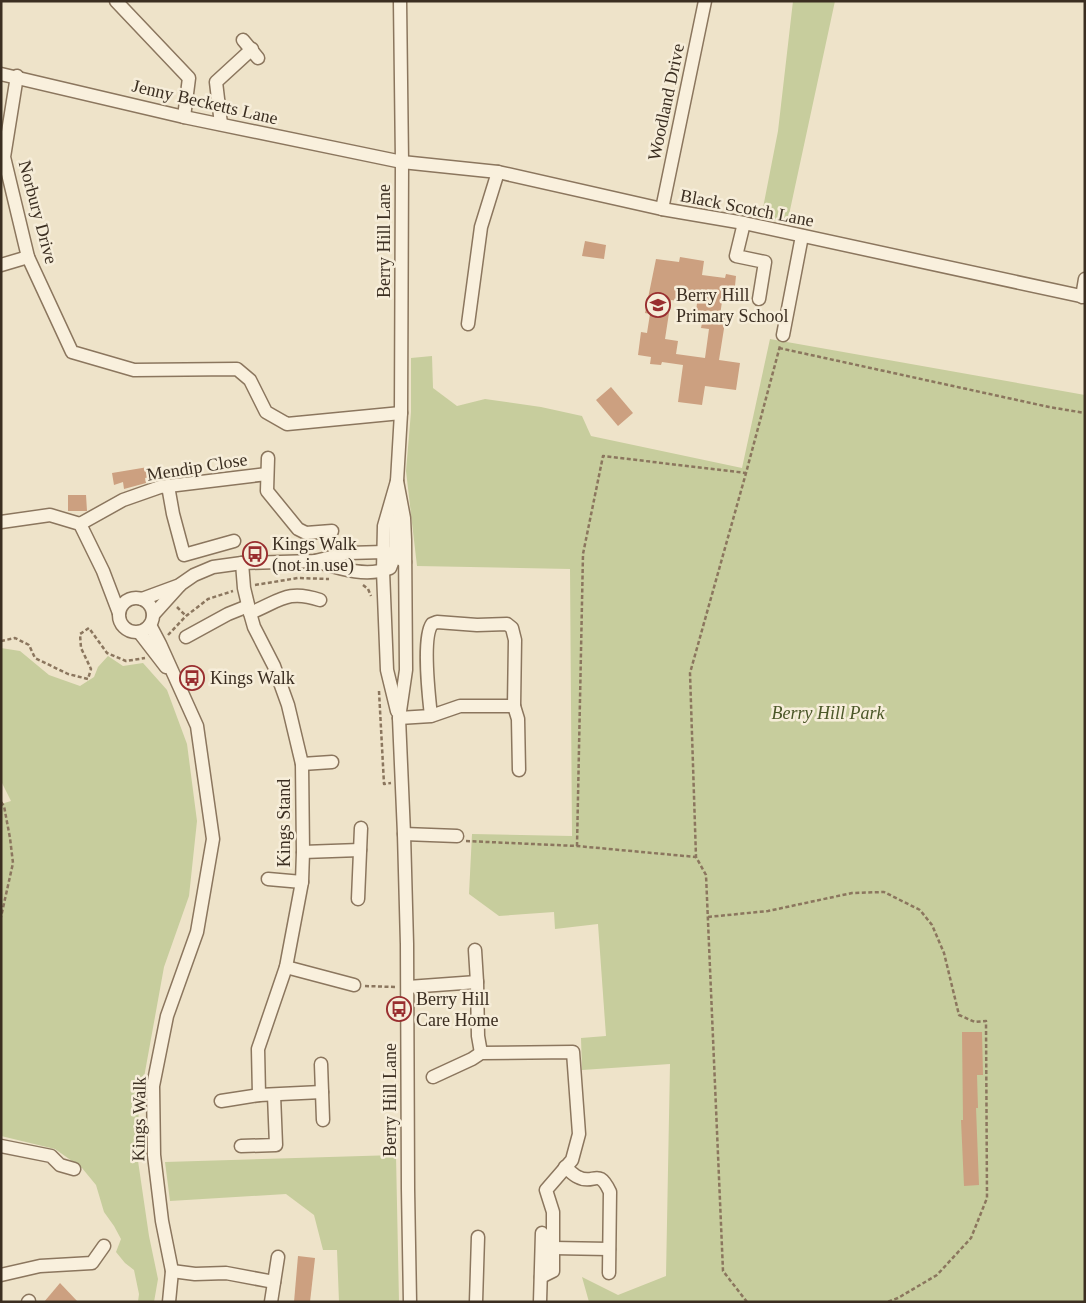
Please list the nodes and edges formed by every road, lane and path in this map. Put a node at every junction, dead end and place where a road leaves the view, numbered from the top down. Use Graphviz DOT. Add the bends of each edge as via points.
graph roads {
  1 [pos="116,1"];
  2 [pos="400,1"];
  3 [pos="705,1"];
  4 [pos="251,49"];
  5 [pos="1,74"];
  6 [pos="17,76"];
  7 [pos="184,116"];
  8 [pos="221,124"];
  9 [pos="402,162"];
  10 [pos="498,172"];
  11 [pos="662,209"];
  12 [pos="744,224"];
  13 [pos="802,236"];
  14 [pos="28,257"];
  15 [pos="1,265"];
  16 [pos="1085,279"];
  17 [pos="1083,297"];
  18 [pos="758,299"];
  19 [pos="468,324"];
  20 [pos="783,335"];
  21 [pos="779,348"];
  22 [pos="401,413"];
  23 [pos="1085,413"];
  24 [pos="268,458"];
  25 [pos="746,473"];
  26 [pos="267,474"];
  27 [pos="168,486"];
  28 [pos="1,522"];
  29 [pos="80,524"];
  30 [pos="332,532"];
  31 [pos="234,541"];
  32 [pos="394,556"];
  33 [pos="315,561"];
  34 [pos="242,563"];
  35 [pos="103,571"];
  36 [pos="383,571"];
  37 [pos="181,584"];
  38 [pos="136,599"];
  39 [pos="320,600"];
  40 [pos="249,609"];
  41 [pos="119,613"];
  42 [pos="147,624"];
  43 [pos="186,637"];
  44 [pos="1,641"];
  45 [pos="152,651"];
  46 [pos="176,678"];
  47 [pos="514,706"];
  48 [pos="431,716"];
  49 [pos="399,718"];
  50 [pos="332,762"];
  51 [pos="302,764"];
  52 [pos="519,770"];
  53 [pos="1,802"];
  54 [pos="361,828"];
  55 [pos="404,834"];
  56 [pos="461,839"];
  57 [pos="577,846"];
  58 [pos="360,850"];
  59 [pos="303,852"];
  60 [pos="696,857"];
  61 [pos="268,879"];
  62 [pos="302,882"];
  63 [pos="358,899"];
  64 [pos="1,917"];
  65 [pos="708,917"];
  66 [pos="475,950"];
  67 [pos="286,966"];
  68 [pos="477,982"];
  69 [pos="354,985"];
  70 [pos="408,987"];
  71 [pos="481,1053"];
  72 [pos="321,1064"];
  73 [pos="433,1077"];
  74 [pos="322,1092"];
  75 [pos="274,1095"];
  76 [pos="259,1096"];
  77 [pos="221,1101"];
  78 [pos="323,1120"];
  79 [pos="1,1146"];
  80 [pos="241,1146"];
  81 [pos="60,1165"];
  82 [pos="566,1167"];
  83 [pos="74,1169"];
  84 [pos="49,1173"];
  85 [pos="542,1233"];
  86 [pos="478,1236"];
  87 [pos="104,1246"];
  88 [pos="553,1248"];
  89 [pos="610,1248"];
  90 [pos="278,1257"];
  91 [pos="92,1263"];
  92 [pos="172,1271"];
  93 [pos="609,1273"];
  94 [pos="1,1275"];
  95 [pos="95,1275"];
  96 [pos="541,1277"];
  97 [pos="274,1282"];
  98 [pos="169,1302"];
  99 [pos="271,1302"];
  100 [pos="410,1302"];
  101 [pos="476,1302"];
  102 [pos="540,1302"];
  103 [pos="747,1302"];
  104 [pos="887,1302"];
  1 -- 7 [label="street" via="189,78"];
  2 -- 9 [label="street, Berry Hill Lane"];
  3 -- 11 [label="street, Woodland Drive"];
  4 -- 8 [label="street" via="216,82"];
  5 -- 6 [label="street, Jenny Becketts Lane"];
  6 -- 7 [label="street, Jenny Becketts Lane"];
  6 -- 14 [label="street, Norbury Drive" via="4,157"];
  7 -- 8 [label="street, Jenny Becketts Lane"];
  8 -- 9 [label="street, Jenny Becketts Lane"];
  9 -- 10 [label="street, Black Scotch Lane"];
  9 -- 22 [label="street, Berry Hill Lane"];
  10 -- 11 [label="street, Black Scotch Lane"];
  10 -- 19 [label="street" via="481,227"];
  11 -- 12 [label="street, Black Scotch Lane"];
  12 -- 13 [label="street, Black Scotch Lane"];
  12 -- 18 [label="street" via="736,256 765,262"];
  13 -- 17 [label="street, Black Scotch Lane"];
  13 -- 20 [label="street"];
  14 -- 15 [label="street"];
  14 -- 22 [label="street, Norbury Drive" via="72,352 134,370 237,369 250,380 266,412 287,424"];
  16 -- 17 [label="street"];
  20 -- 21 [label="path"];
  21 -- 23 [label="path"];
  21 -- 25 [label="path"];
  22 -- 32 [label="street, Berry Hill Lane"];
  24 -- 26 [label="street, Mendip Close"];
  25 -- 57 [label="path" via="603,456 583,554"];
  25 -- 60 [label="path" via="690,673"];
  26 -- 27 [label="street, Mendip Close"];
  26 -- 30 [label="street, Mendip Close" via="267,491 298,529 306,533"];
  27 -- 29 [label="street, Mendip Close" via="123,500"];
  27 -- 31 [label="street" via="184,555"];
  28 -- 29 [label="street" via="50,515"];
  29 -- 35 [label="street"];
  32 -- 33 [label="street" via="348,552"];
  32 -- 36 [label="street, Berry Hill Lane"];
  32 -- 49 [label="street, Berry Hill Lane" via="406,670"];
  33 -- 34 [label="street"];
  33 -- 36 [label="street" via="348,571"];
  34 -- 37 [label="street" via="214,567"];
  34 -- 40 [label="street, Kings Stand"];
  35 -- 38 [label="street"];
  35 -- 41 [label="street"];
  36 -- 49 [label="street, Berry Hill Lane" via="387,670"];
  37 -- 38 [label="street"];
  37 -- 42 [label="street"];
  38 -- 41 [label="street" via="124,602"];
  38 -- 42 [label="street" via="149,604"];
  39 -- 40 [label="street" via="304,595 285,597"];
  40 -- 43 [label="street" via="228,614"];
  40 -- 51 [label="street, Kings Stand" via="288,705"];
  41 -- 42 [label="street" via="121,624 127,630"];
  42 -- 45 [label="street, Kings Walk"];
  42 -- 46 [label="street, Kings Walk"];
  44 -- 45 [label="path" via="15,638 28,645 35,658 68,674 88,679 91,669 81,648 80,634 89,628 107,653 126,661 143,660"];
  45 -- 46 [label="street, Kings Walk"];
  46 -- 92 [label="street, Kings Walk" via="197,726 213,839 197,932 167,1016 153,1086 154,1155"];
  47 -- 48 [label="street" via="460,706"];
  47 -- 48 [label="street" via="515,640 512,628 506,624 437,622 432,624 427,635"];
  47 -- 52 [label="street" via="518,719"];
  48 -- 49 [label="street"];
  49 -- 55 [label="street, Berry Hill Lane"];
  50 -- 51 [label="street, Kings Stand"];
  51 -- 59 [label="street, Kings Stand"];
  53 -- 64 [label="path" via="13,863"];
  54 -- 58 [label="street"];
  55 -- 56 [label="street"];
  55 -- 70 [label="street, Berry Hill Lane"];
  56 -- 57 [label="path"];
  57 -- 60 [label="path"];
  58 -- 59 [label="street"];
  58 -- 63 [label="street"];
  59 -- 62 [label="street, Kings Stand"];
  60 -- 65 [label="path" via="706,875"];
  61 -- 62 [label="street, Kings Stand"];
  62 -- 67 [label="street, Kings Stand"];
  65 -- 103 [label="path" via="723,1271"];
  65 -- 104 [label="path" via="768,911 852,894 884,892 920,910 932,925 944,953 959,1016 975,1022 986,1021 987,1198 971,1238 937,1275"];
  66 -- 68 [label="street"];
  67 -- 69 [label="street"];
  67 -- 76 [label="street, Kings Stand" via="258,1049"];
  68 -- 70 [label="street"];
  68 -- 71 [label="street"];
  69 -- 70 [label="path"];
  70 -- 100 [label="street, Berry Hill Lane"];
  71 -- 73 [label="street"];
  71 -- 82 [label="street" via="573,1052 579,1134 572,1160"];
  72 -- 74 [label="street"];
  74 -- 75 [label="street"];
  74 -- 78 [label="street"];
  75 -- 76 [label="street"];
  75 -- 80 [label="street" via="276,1145"];
  76 -- 77 [label="street"];
  79 -- 81 [label="street" via="51,1156"];
  81 -- 83 [label="street"];
  81 -- 84 [label="street"];
  82 -- 88 [label="street" via="546,1190 553,1212"];
  82 -- 89 [label="street" via="578,1177 605,1181 610,1192"];
  85 -- 96 [label="street"];
  86 -- 101 [label="street"];
  87 -- 91 [label="street"];
  88 -- 89 [label="street"];
  88 -- 96 [label="street" via="553,1271"];
  89 -- 93 [label="street"];
  90 -- 97 [label="street"];
  91 -- 94 [label="street" via="40,1266"];
  91 -- 95 [label="street"];
  92 -- 97 [label="street" via="226,1273"];
  92 -- 98 [label="street, Kings Walk"];
  96 -- 102 [label="street"];
  97 -- 99 [label="street"];
}
